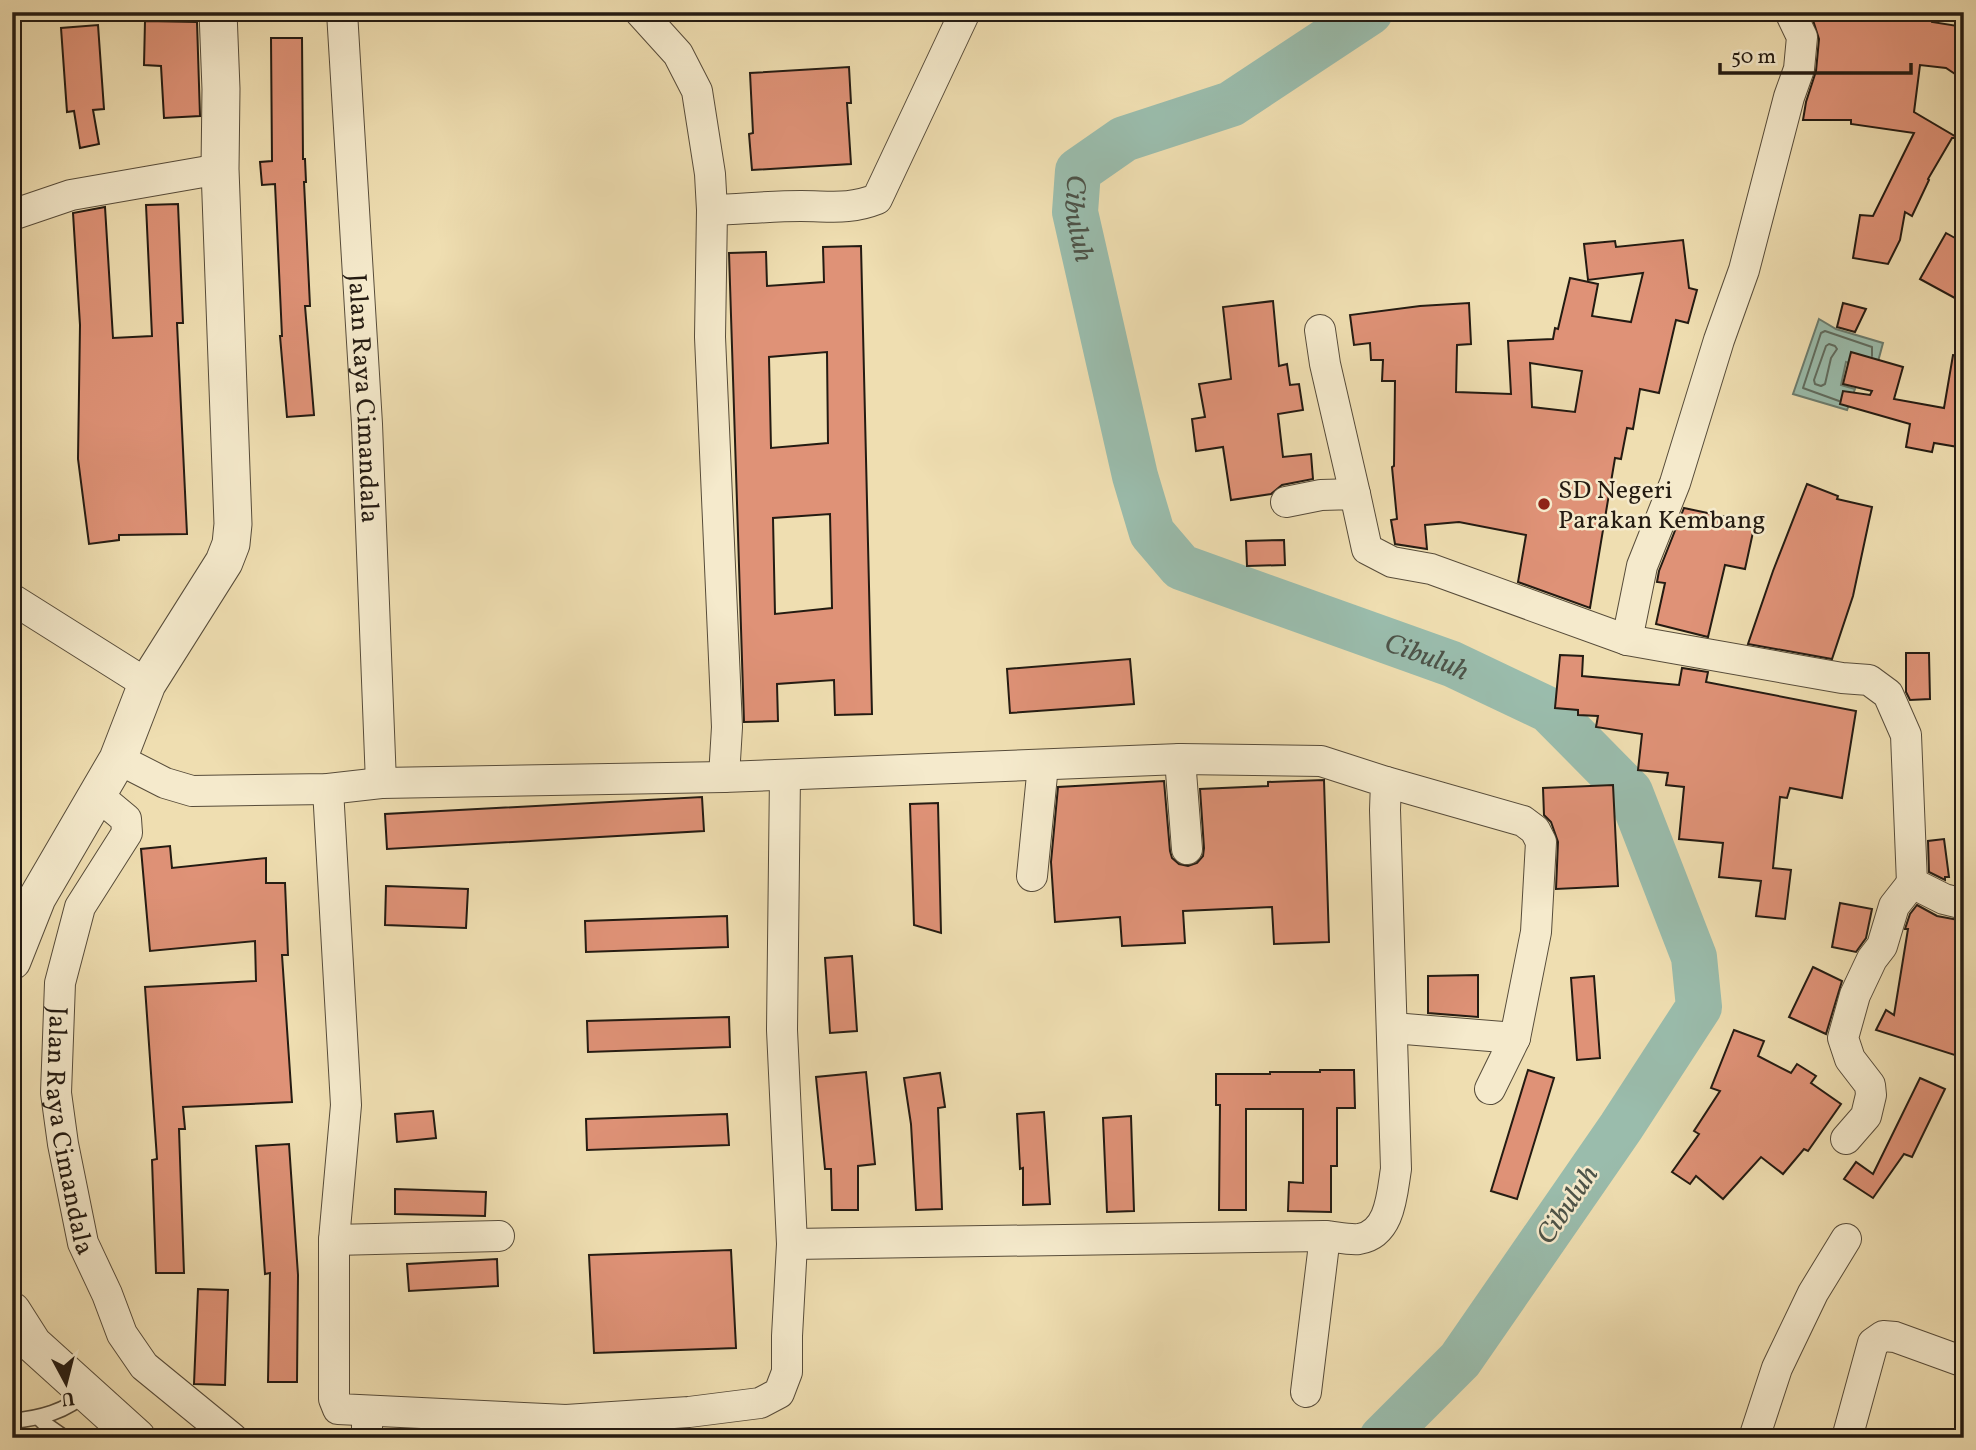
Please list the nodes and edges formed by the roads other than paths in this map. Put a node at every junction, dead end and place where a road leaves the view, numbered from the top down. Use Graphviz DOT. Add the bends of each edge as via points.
graph roads {
  1 [pos="218,12"];
  2 [pos="342,12"];
  3 [pos="640,12"];
  4 [pos="965,12"];
  5 [pos="1790,12"];
  6 [pos="220,169"];
  7 [pos="712,210"];
  8 [pos="12,215"];
  9 [pos="1320,330"];
  10 [pos="1355,494"];
  11 [pos="1286,502"];
  12 [pos="12,599"];
  13 [pos="1627,640"];
  14 [pos="147,684"];
  15 [pos="118,759"];
  16 [pos="1180,759"];
  17 [pos="1043,765"];
  18 [pos="785,775"];
  19 [pos="724,777"];
  20 [pos="1386,782"];
  21 [pos="380,783"];
  22 [pos="328,789"];
  23 [pos="96,794"];
  24 [pos="1187,849"];
  25 [pos="1032,876"];
  26 [pos="1912,883"];
  27 [pos="37,898"];
  28 [pos="1964,904"];
  29 [pos="80,907"];
  30 [pos="12,961"];
  31 [pos="1393,1028"];
  32 [pos="1515,1038"];
  33 [pos="1490,1089"];
  34 [pos="1846,1139"];
  35 [pos="499,1236"];
  36 [pos="1325,1236"];
  37 [pos="1846,1238"];
  38 [pos="334,1241"];
  39 [pos="792,1244"];
  40 [pos="12,1311"];
  41 [pos="23,1348"];
  42 [pos="1964,1362"];
  43 [pos="88,1392"];
  44 [pos="1306,1392"];
  45 [pos="40,1418"];
  46 [pos="12,1421"];
  47 [pos="367,1425"];
  48 [pos="65,1438"];
  49 [pos="137,1438"];
  50 [pos="232,1438"];
  51 [pos="1754,1438"];
  52 [pos="1847,1438"];
  1 -- 6 [label="street"];
  2 -- 21 [label="street, Jalan Raya Cimandala" via="368,424"];
  3 -- 7 [label="street" via="678,54 697,91"];
  4 -- 7 [label="street" via="877,199 842,208"];
  5 -- 13 [label="street" via="1802,37 1798,69 1744,270 1675,483 1642,566"];
  6 -- 8 [label="street" via="71,195"];
  6 -- 14 [label="street" via="231,544"];
  7 -- 19 [label="street" via="710,337 727,727"];
  9 -- 10 [label="street"];
  10 -- 11 [label="street"];
  10 -- 13 [label="street" via="1367,549 1392,562 1431,569"];
  12 -- 14 [label="street"];
  13 -- 26 [label="street" via="1869,680 1888,694 1906,735"];
  14 -- 15 [label="street"];
  15 -- 22 [label="street" via="192,791"];
  15 -- 23 [label="street"];
  16 -- 17 [label="street"];
  16 -- 20 [label="street" via="1321,761"];
  16 -- 24 [label="street"];
  17 -- 18 [label="street"];
  17 -- 25 [label="street"];
  18 -- 19 [label="street"];
  18 -- 39 [label="street" via="782,1030"];
  19 -- 21 [label="street"];
  20 -- 31 [label="street"];
  20 -- 32 [label="street" via="1523,821 1535,830 1541,842 1536,932"];
  21 -- 22 [label="street"];
  22 -- 38 [label="street" via="346,1105"];
  23 -- 27 [label="street"];
  23 -- 29 [label="street, Jalan Raya Cimandala" via="126,819 127,833"];
  26 -- 28 [label="street"];
  26 -- 34 [label="street" via="1895,906 1888,934 1855,995 1843,1038 1871,1095 1866,1116"];
  27 -- 29 [label="street"];
  27 -- 30 [label="street"];
  29 -- 50 [label="street, Jalan Raya Cimandala" via="60,983 56,1093 83,1243 121,1334 144,1366"];
  31 -- 32 [label="street"];
  31 -- 36 [label="street" via="1395,1169 1390,1211 1379,1228 1361,1239"];
  32 -- 33 [label="street"];
  35 -- 38 [label="street"];
  36 -- 39 [label="street"];
  36 -- 44 [label="street"];
  37 -- 51 [label="street" via="1777,1368"];
  38 -- 47 [label="street" via="334,1399 338,1409"];
  39 -- 47 [label="street" via="788,1371 779,1392 760,1403 566,1420"];
  40 -- 41 [label="street"];
  41 -- 43 [label="street"];
  42 -- 52 [label="street" via="1883,1336 1873,1343"];
  43 -- 45 [label="lane" via="74,1405"];
  43 -- 49 [label="street"];
  45 -- 46 [label="lane"];
  45 -- 48 [label="lane"];
}
